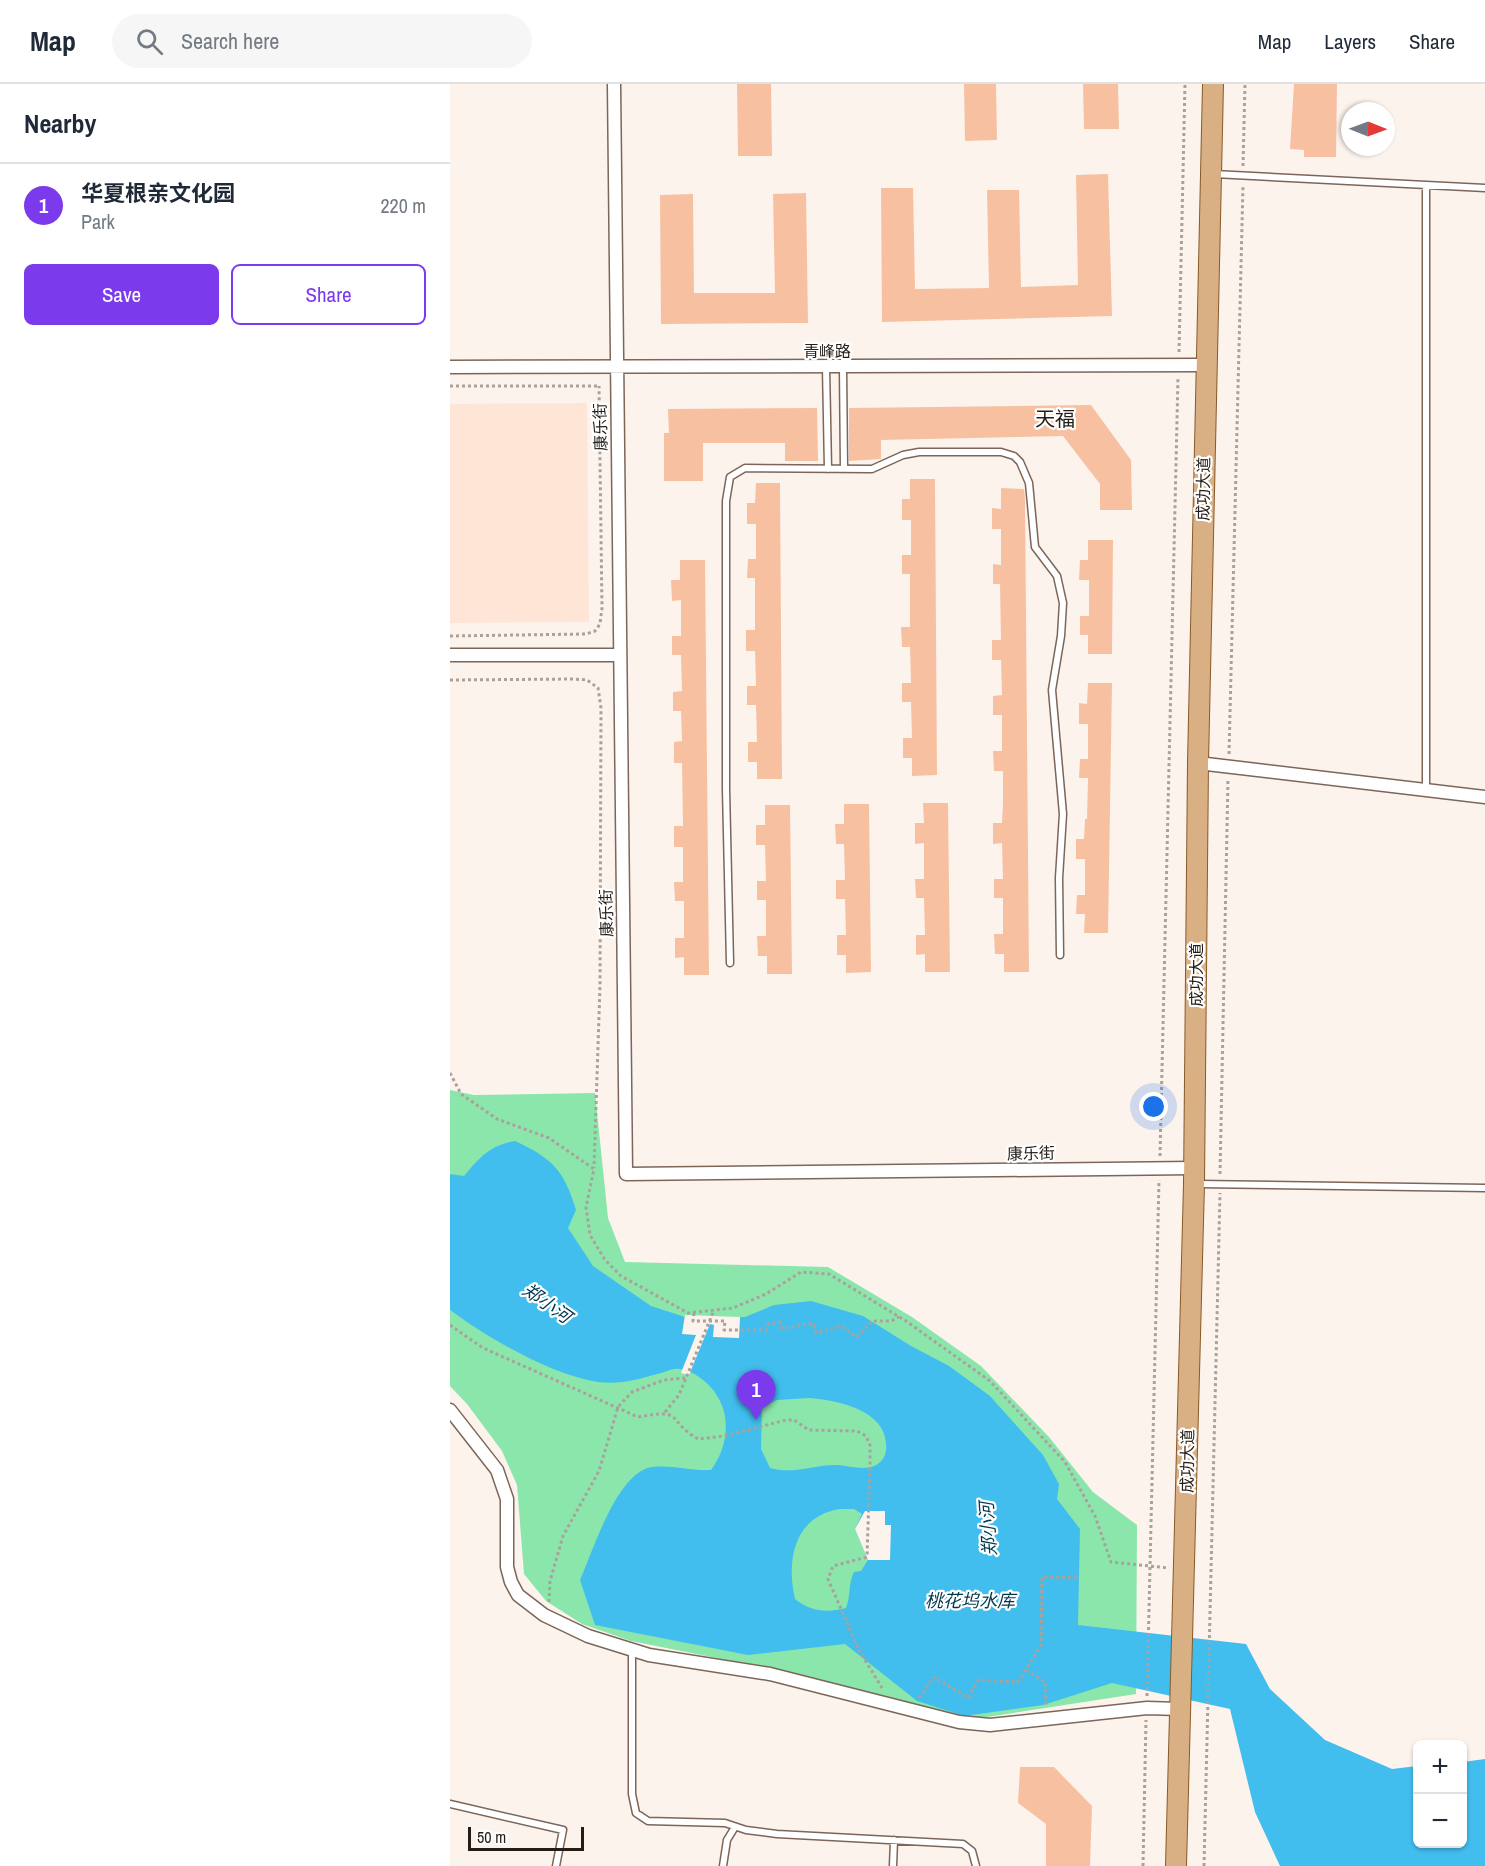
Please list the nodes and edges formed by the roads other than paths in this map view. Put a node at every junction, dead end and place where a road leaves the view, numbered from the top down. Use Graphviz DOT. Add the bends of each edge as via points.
graph roads {
  1 [pos="614,84"];
  2 [pos="1213,84"];
  3 [pos="1211,174"];
  4 [pos="1425,185"];
  5 [pos="1485,189"];
  6 [pos="1205,365"];
  7 [pos="450,367"];
  8 [pos="826,367"];
  9 [pos="843,367"];
  10 [pos="616,369"];
  11 [pos="828,469"];
  12 [pos="844,469"];
  13 [pos="450,655"];
  14 [pos="620,655"];
  15 [pos="1198,763"];
  16 [pos="1426,790"];
  17 [pos="1485,797"];
  18 [pos="1060,955"];
  19 [pos="730,963"];
  20 [pos="1194,1176"];
  21 [pos="1485,1188"];
  22 [pos="450,1410"];
  23 [pos="632,1649"];
  24 [pos="1180,1706"];
  25 [pos="450,1804"];
  26 [pos="735,1827"];
  27 [pos="894,1840"];
  28 [pos="556,1866"];
  29 [pos="723,1866"];
  30 [pos="892,1866"];
  31 [pos="976,1866"];
  32 [pos="1176,1866"];
  1 -- 10 [label="street, 康乐街"];
  2 -- 3 [label="main road, 成功大道"];
  3 -- 4 [label="lane"];
  3 -- 6 [label="main road, 成功大道"];
  4 -- 5 [label="lane"];
  4 -- 16 [label="lane"];
  6 -- 9 [label="street, 青峰路"];
  6 -- 15 [label="main road, 成功大道"];
  7 -- 10 [label="street, 青峰路"];
  8 -- 9 [label="street, 青峰路"];
  8 -- 10 [label="street, 青峰路"];
  8 -- 11 [label="lane"];
  9 -- 12 [label="lane"];
  10 -- 14 [label="street, 康乐街"];
  11 -- 12 [label="lane"];
  11 -- 19 [label="lane" via="745,468 730,477 727,486"];
  12 -- 18 [label="lane" via="879,468 903,455 919,452 1001,452 1014,456 1026,473 1035,547 1057,576 1063,603 1052,690 1063,823"];
  13 -- 14 [label="street"];
  14 -- 20 [label="street, 康乐街" via="626,1174 1159,1169"];
  15 -- 16 [label="street"];
  15 -- 20 [label="main road, 成功大道"];
  16 -- 17 [label="street"];
  20 -- 21 [label="lane" via="1220,1185"];
  20 -- 24 [label="main road, 成功大道"];
  22 -- 23 [label="street" via="497,1470 507,1499 507,1559 518,1595 550,1618 588,1636"];
  23 -- 24 [label="street" via="770,1674 959,1722 990,1725 1147,1705"];
  23 -- 26 [label="lane" via="632,1794 636,1813 648,1821 725,1823"];
  24 -- 32 [label="main road, 成功大道"];
  25 -- 28 [label="lane" via="563,1830"];
  26 -- 27 [label="lane" via="777,1834"];
  26 -- 29 [label="lane" via="727,1840"];
  27 -- 30 [label="lane"];
  27 -- 31 [label="lane" via="963,1844 972,1851"];
}
